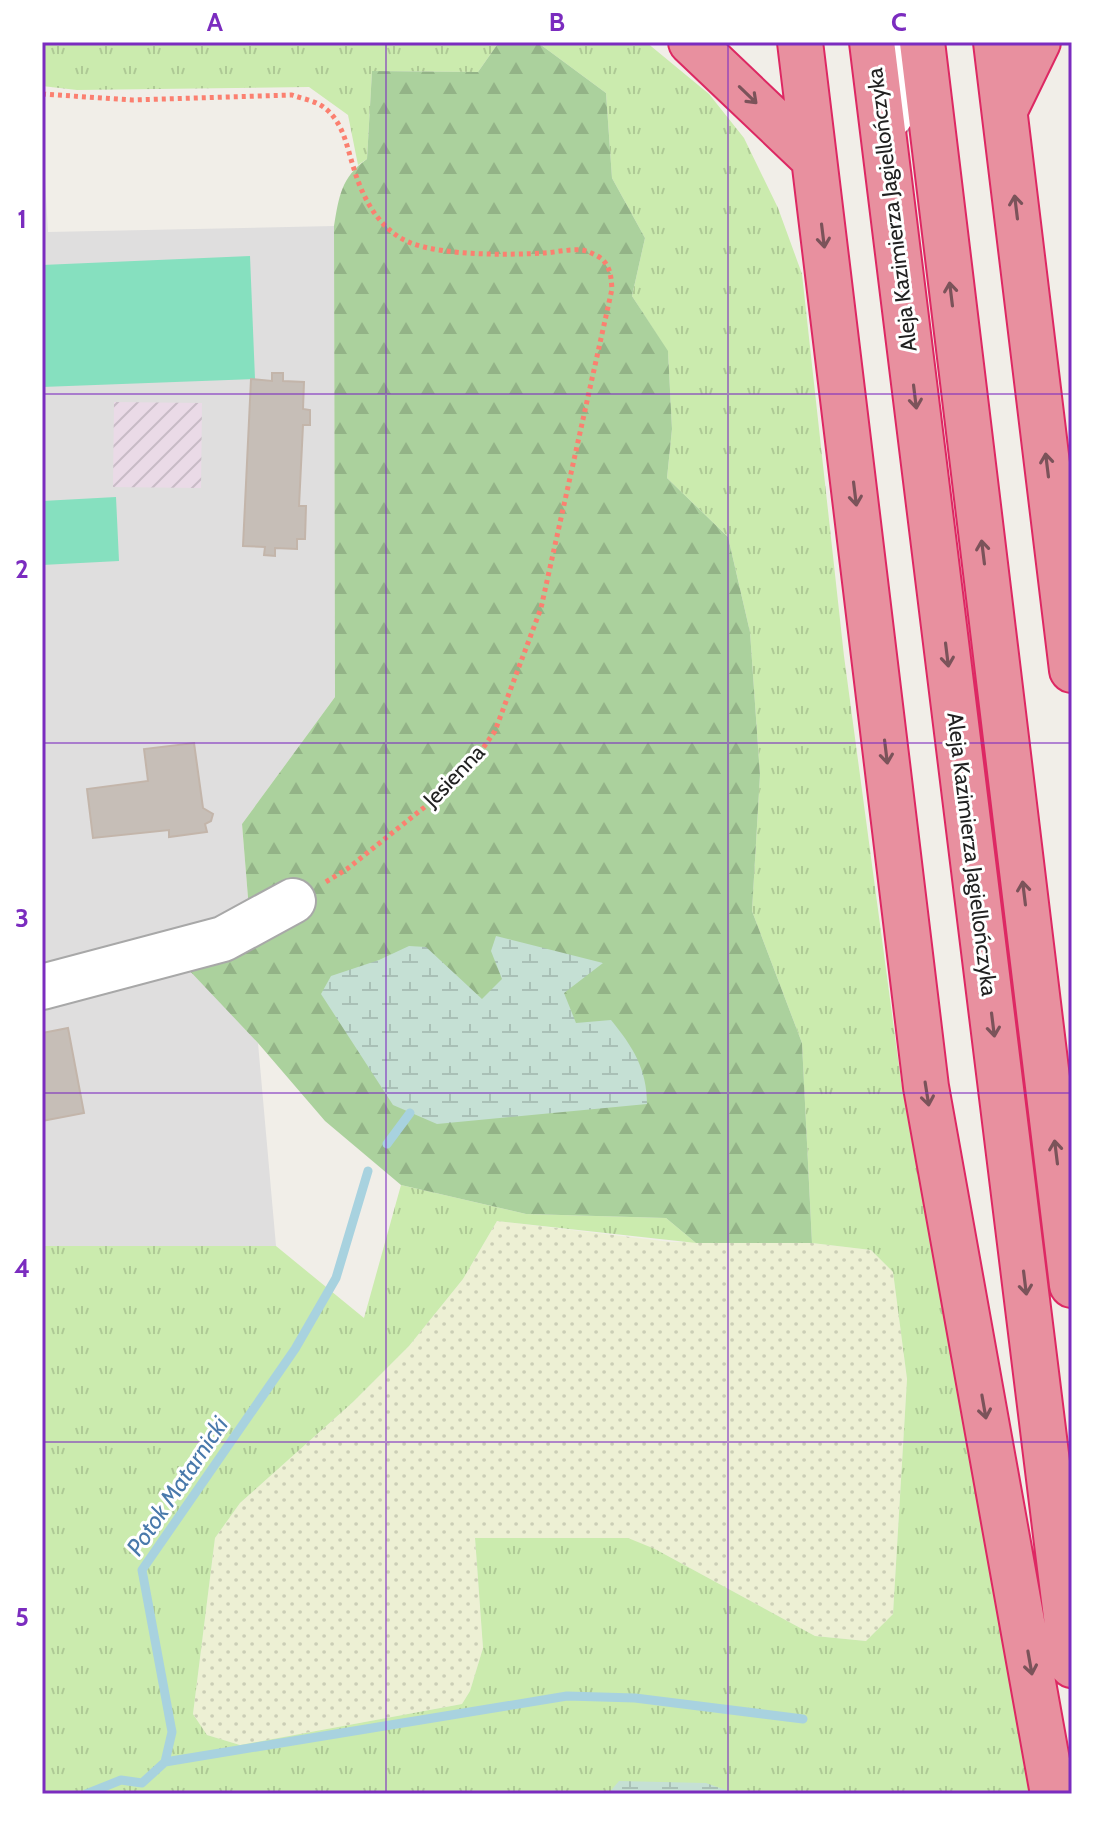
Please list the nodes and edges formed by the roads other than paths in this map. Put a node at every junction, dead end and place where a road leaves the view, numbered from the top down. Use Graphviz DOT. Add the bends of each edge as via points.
graph roads {
  1 [pos="691,42"];
  2 [pos="800,42"];
  3 [pos="872,42"];
  4 [pos="899,42"];
  5 [pos="922,42"];
  6 [pos="996,42"];
  7 [pos="1038,42"];
  8 [pos="1005,110"];
  9 [pos="814,159"];
  10 [pos="936,160"];
  11 [pos="887,164"];
  12 [pos="1072,670"];
  13 [pos="293,901"];
  14 [pos="42,987"];
  15 [pos="1072,1285"];
  16 [pos="1072,1665"];
  17 [pos="1053,1794"];
  1 -- 9 [label="highway, one-way"];
  2 -- 9 [label="highway"];
  3 -- 11 [label="highway, Aleja Kazimierza Jagiellończyka"];
  4 -- 10 [label="street"];
  4 -- 11 [label="street"];
  5 -- 10 [label="highway"];
  6 -- 8 [label="highway"];
  7 -- 8 [label="highway"];
  12 -- 8 [label="highway, one-way"];
  9 -- 17 [label="highway, one-way" via="926,1087"];
  15 -- 10 [label="highway, one-way"];
  11 -- 16 [label="highway, Aleja Kazimierza Jagiellończyka, one-way"];
  13 -- 14 [label="street" via="223,939"];
}
